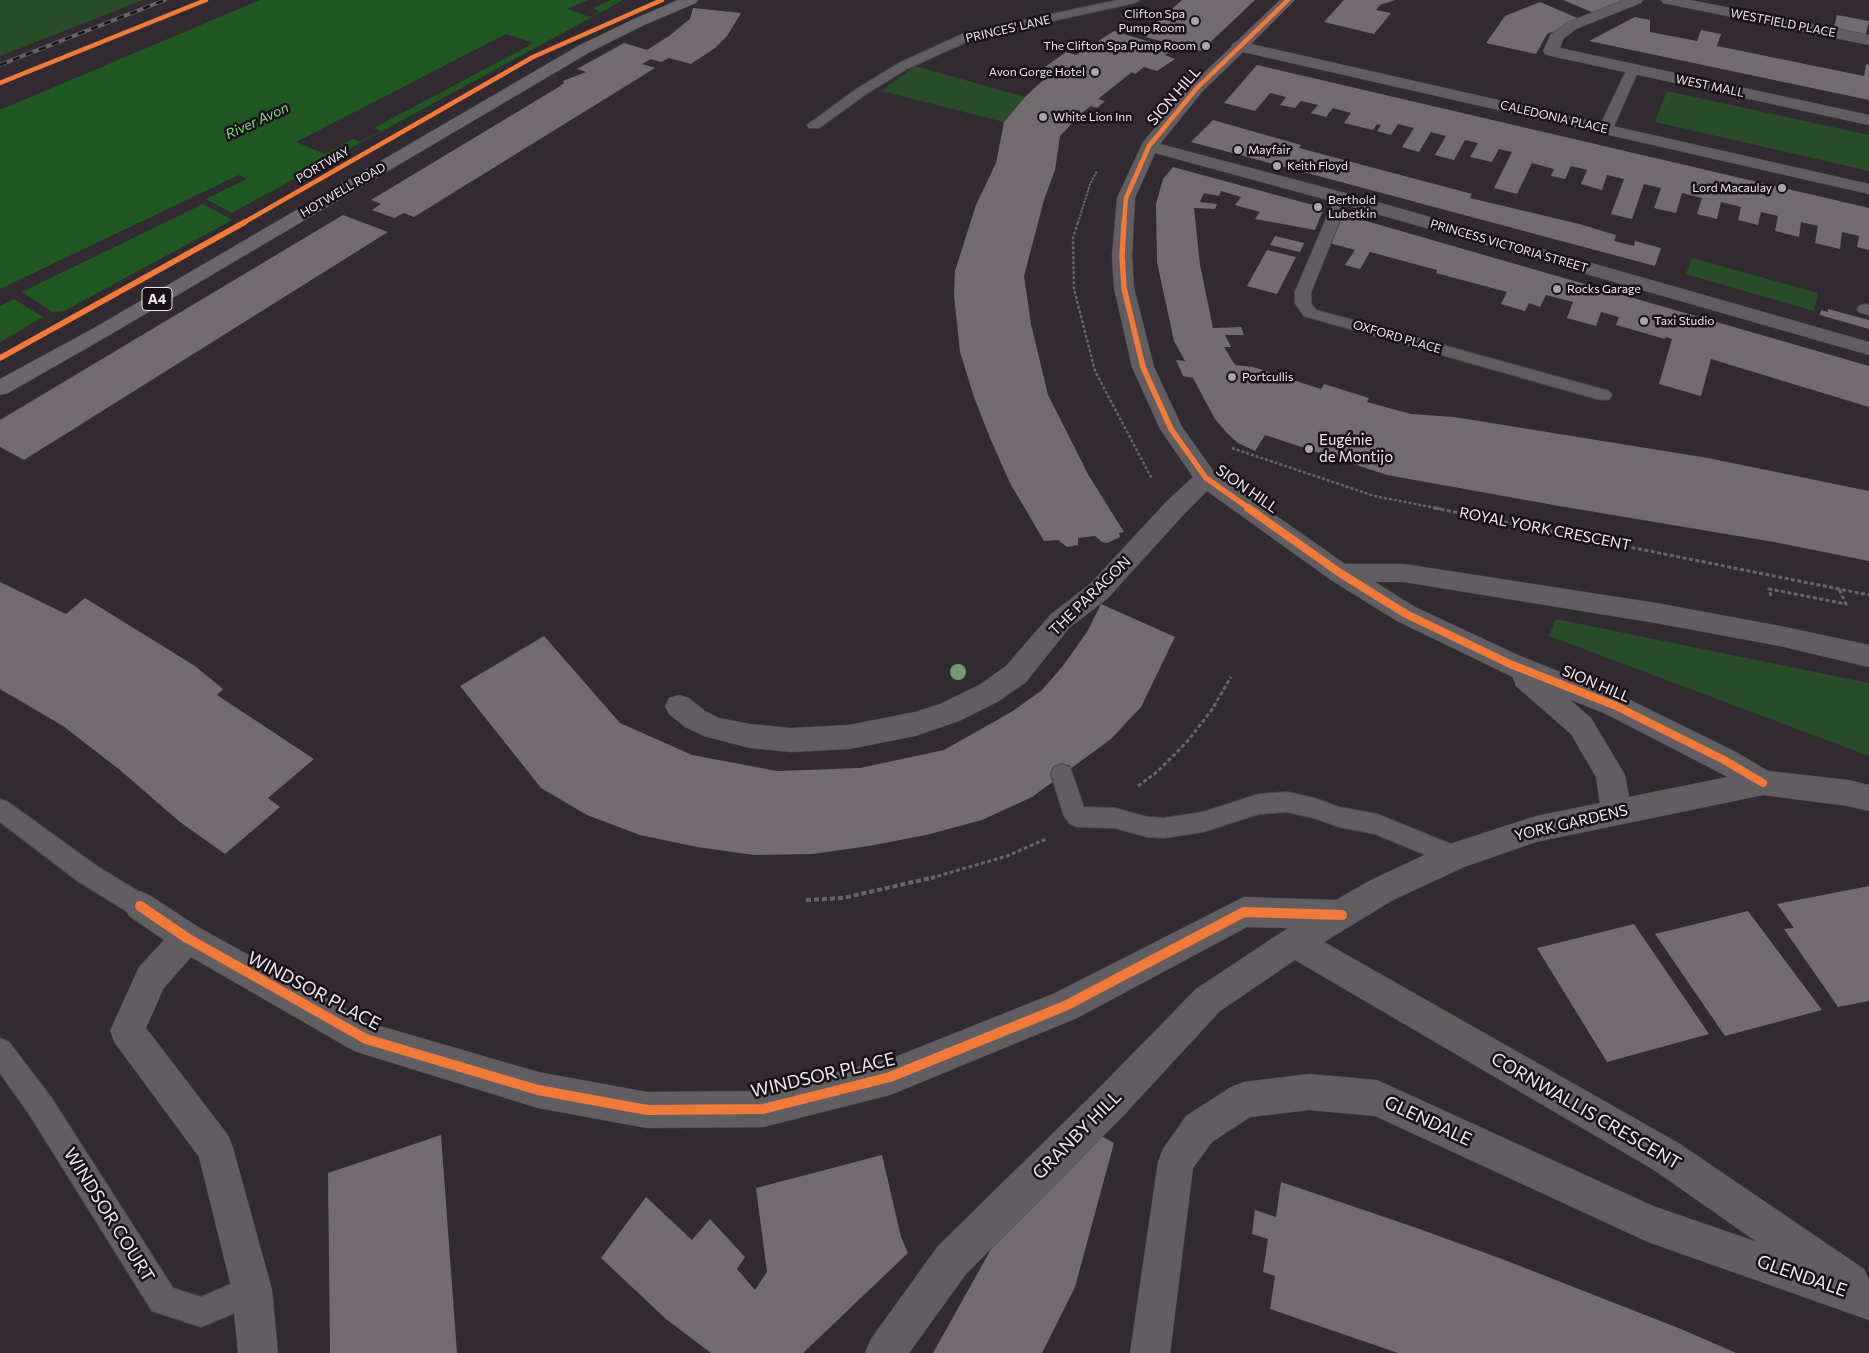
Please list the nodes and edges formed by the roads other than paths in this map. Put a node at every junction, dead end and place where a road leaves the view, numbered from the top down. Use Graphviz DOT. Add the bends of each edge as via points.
graph roads {
  1 [pos="691,0"];
  2 [pos="1134,0"];
  3 [pos="1288,0"];
  4 [pos="1636,0"];
  5 [pos="1668,0"];
  6 [pos="1869,40"];
  7 [pos="1238,46"];
  8 [pos="1633,69"];
  9 [pos="1869,120"];
  10 [pos="814,125"];
  11 [pos="1606,128"];
  12 [pos="1149,146"];
  13 [pos="1869,189"];
  14 [pos="1342,198"];
  15 [pos="1869,350"];
  16 [pos="0,388"];
  17 [pos="1603,395"];
  18 [pos="1206,478"];
  19 [pos="1340,574"];
  20 [pos="1869,656"];
  21 [pos="1510,664"];
  22 [pos="679,706"];
  23 [pos="1062,774"];
  24 [pos="1763,783"];
  25 [pos="1869,798"];
  26 [pos="0,809"];
  27 [pos="1617,812"];
  28 [pos="1455,856"];
  29 [pos="140,906"];
  30 [pos="1342,915"];
  31 [pos="187,938"];
  32 [pos="1294,942"];
  33 [pos="0,1051"];
  34 [pos="252,1290"];
  35 [pos="1869,1298"];
  36 [pos="258,1353"];
  37 [pos="885,1353"];
  38 [pos="1150,1353"];
  1 -- 16 [label="highway, HOTWELL ROAD / A4" via="584,49"];
  2 -- 10 [label="lane, PRINCES' LANE" via="971,35 903,66"];
  3 -- 7 [label="street, SION HILL"];
  4 -- 8 [label="street, WEST MALL" via="1571,26 1556,37 1551,51"];
  5 -- 6 [label="street, WESTFIELD PLACE"];
  7 -- 11 [label="street, CALEDONIA PLACE"];
  7 -- 12 [label="street, SION HILL" via="1196,89"];
  8 -- 9 [label="street, WEST MALL"];
  8 -- 11 [label="lane"];
  11 -- 13 [label="street, CALEDONIA PLACE"];
  12 -- 14 [label="street, PRINCESS VICTORIA STREET"];
  12 -- 18 [label="street, SION HILL" via="1126,198 1122,256 1124,288 1143,367 1172,429"];
  14 -- 15 [label="street, PRINCESS VICTORIA STREET"];
  14 -- 17 [label="lane, OXFORD PLACE" via="1304,292 1303,303 1310,313"];
  18 -- 19 [label="street, SION HILL"];
  18 -- 22 [label="street, THE PARAGON" via="1099,591 1060,621 1022,668 989,693 949,713 915,724 858,735 791,740 714,728"];
  19 -- 20 [label="street" via="1414,574 1666,615"];
  19 -- 21 [label="street, SION HILL" via="1406,614"];
  21 -- 24 [label="street, SION HILL" via="1616,706"];
  21 -- 27 [label="street, SION HILL" via="1580,726 1610,775"];
  23 -- 28 [label="lane" via="1072,809 1078,817 1115,818 1164,828 1204,822 1260,804 1287,802 1377,824"];
  24 -- 25 [label="street, YORK GARDENS"];
  24 -- 27 [label="street, YORK GARDENS"];
  26 -- 29 [label="lane" via="88,874"];
  27 -- 28 [label="street, YORK GARDENS" via="1536,829"];
  28 -- 30 [label="street, YORK GARDENS" via="1382,890"];
  29 -- 31 [label="street, WINDSOR PLACE"];
  30 -- 31 [label="street, WINDSOR PLACE" via="1244,912 1065,1006 890,1077 763,1109 647,1110 538,1090 366,1039"];
  30 -- 32 [label="street, YORK GARDENS"];
  31 -- 34 [label="street" via="151,978 128,1031 215,1148"];
  32 -- 35 [label="street, CORNWALLIS CRESCENT" via="1667,1157"];
  32 -- 37 [label="street, GRANBY HILL" via="1208,1000 1112,1102 952,1260"];
  33 -- 34 [label="lane, WINDSOR COURT" via="41,1107 163,1300 200,1312"];
  34 -- 36 [label="street"];
  35 -- 38 [label="street, GLENDALE" via="1648,1223 1377,1098 1309,1092 1244,1100 1199,1129 1176,1162"];
}
